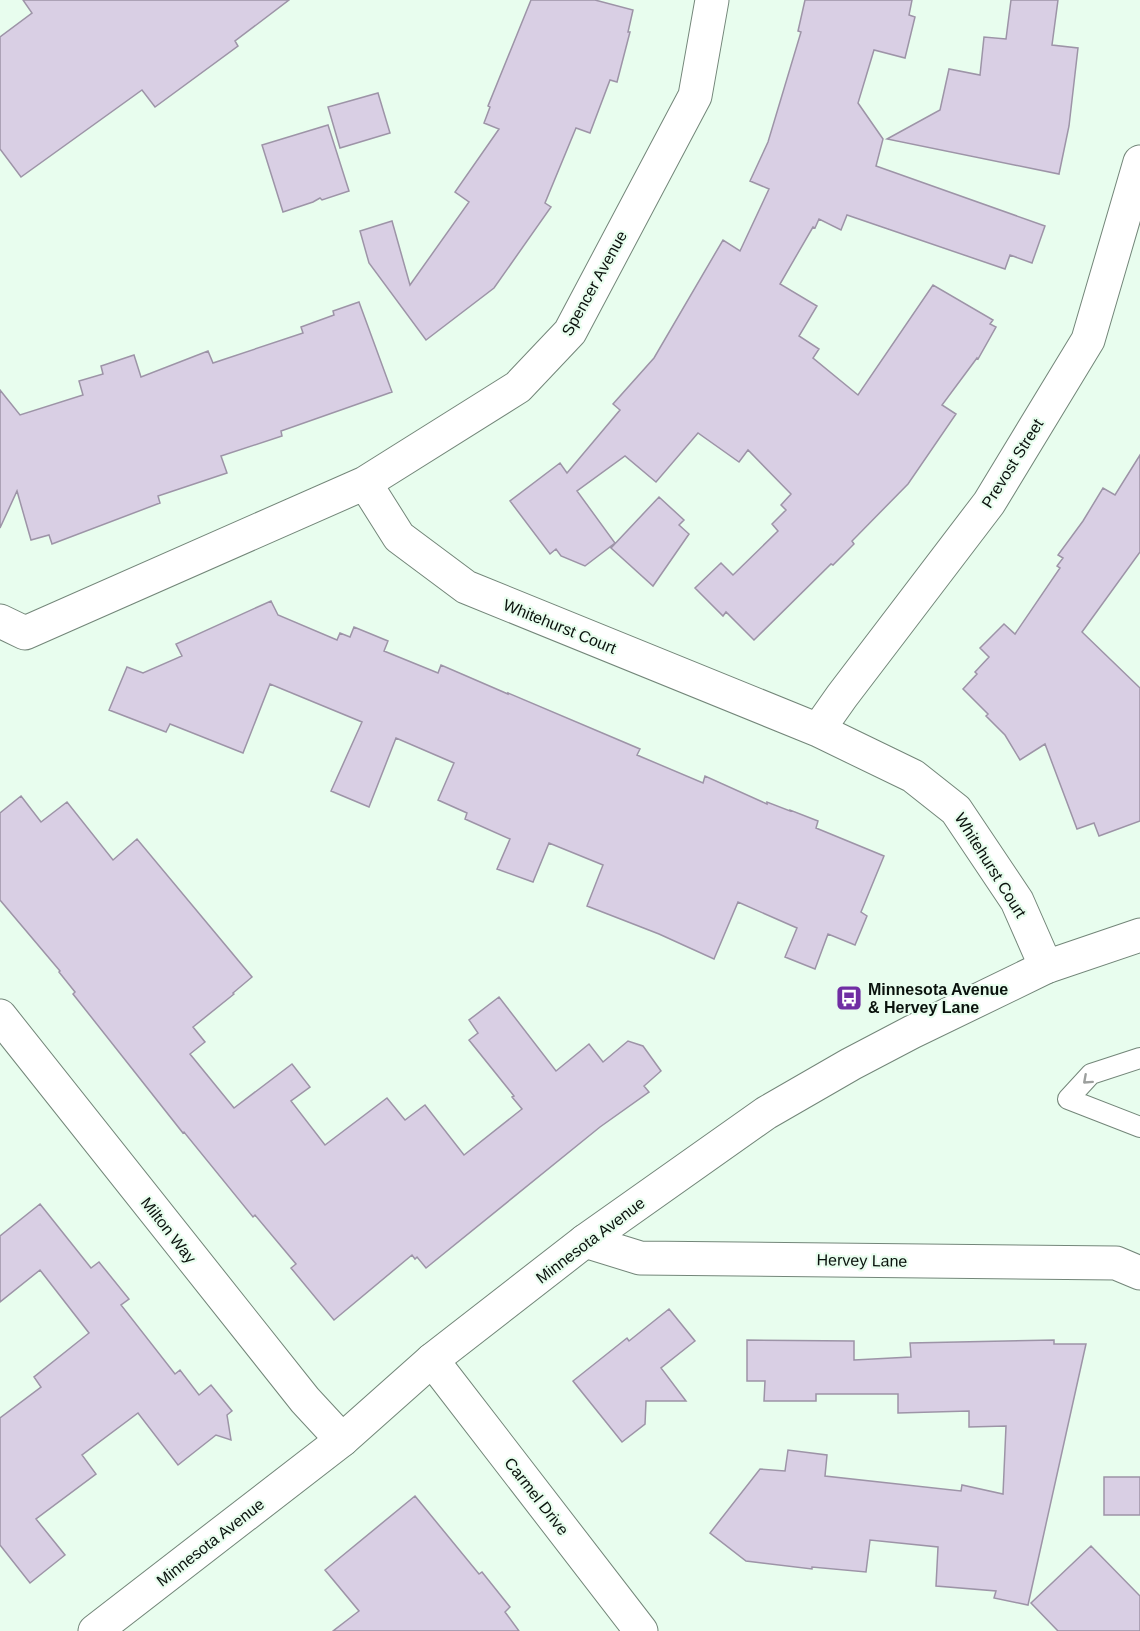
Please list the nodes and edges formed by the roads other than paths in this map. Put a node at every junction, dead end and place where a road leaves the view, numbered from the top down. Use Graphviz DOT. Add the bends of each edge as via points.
graph roads {
  1 [pos="712,0"];
  2 [pos="1140,162"];
  3 [pos="365,483"];
  4 [pos="12,627"];
  5 [pos="818,730"];
  6 [pos="1140,935"];
  7 [pos="1046,967"];
  8 [pos="0,1016"];
  9 [pos="1140,1058"];
  10 [pos="1140,1127"];
  11 [pos="585,1241"];
  12 [pos="1140,1273"];
  13 [pos="432,1360"];
  14 [pos="342,1440"];
  15 [pos="94,1631"];
  16 [pos="641,1631"];
  1 -- 3 [label="street, Spencer Avenue" via="695,96 570,332 518,387"];
  2 -- 5 [label="street, Prevost Street" via="1088,340 989,503"];
  3 -- 4 [label="street"];
  3 -- 5 [label="street, Whitehurst Court" via="399,537 466,587"];
  5 -- 7 [label="street, Whitehurst Court" via="913,776 956,810 1017,901"];
  6 -- 7 [label="street, Minnesota Avenue"];
  7 -- 11 [label="street, Minnesota Avenue" via="895,1041 766,1113"];
  8 -- 14 [label="street, Milton Way" via="305,1400"];
  9 -- 10 [label="lane, one-way" via="1090,1074 1068,1098"];
  11 -- 12 [label="street, Hervey Lane" via="640,1258 1116,1263"];
  11 -- 13 [label="street, Minnesota Avenue"];
  13 -- 14 [label="street, Minnesota Avenue"];
  13 -- 16 [label="street, Carmel Drive"];
  14 -- 15 [label="street, Minnesota Avenue"];
}
